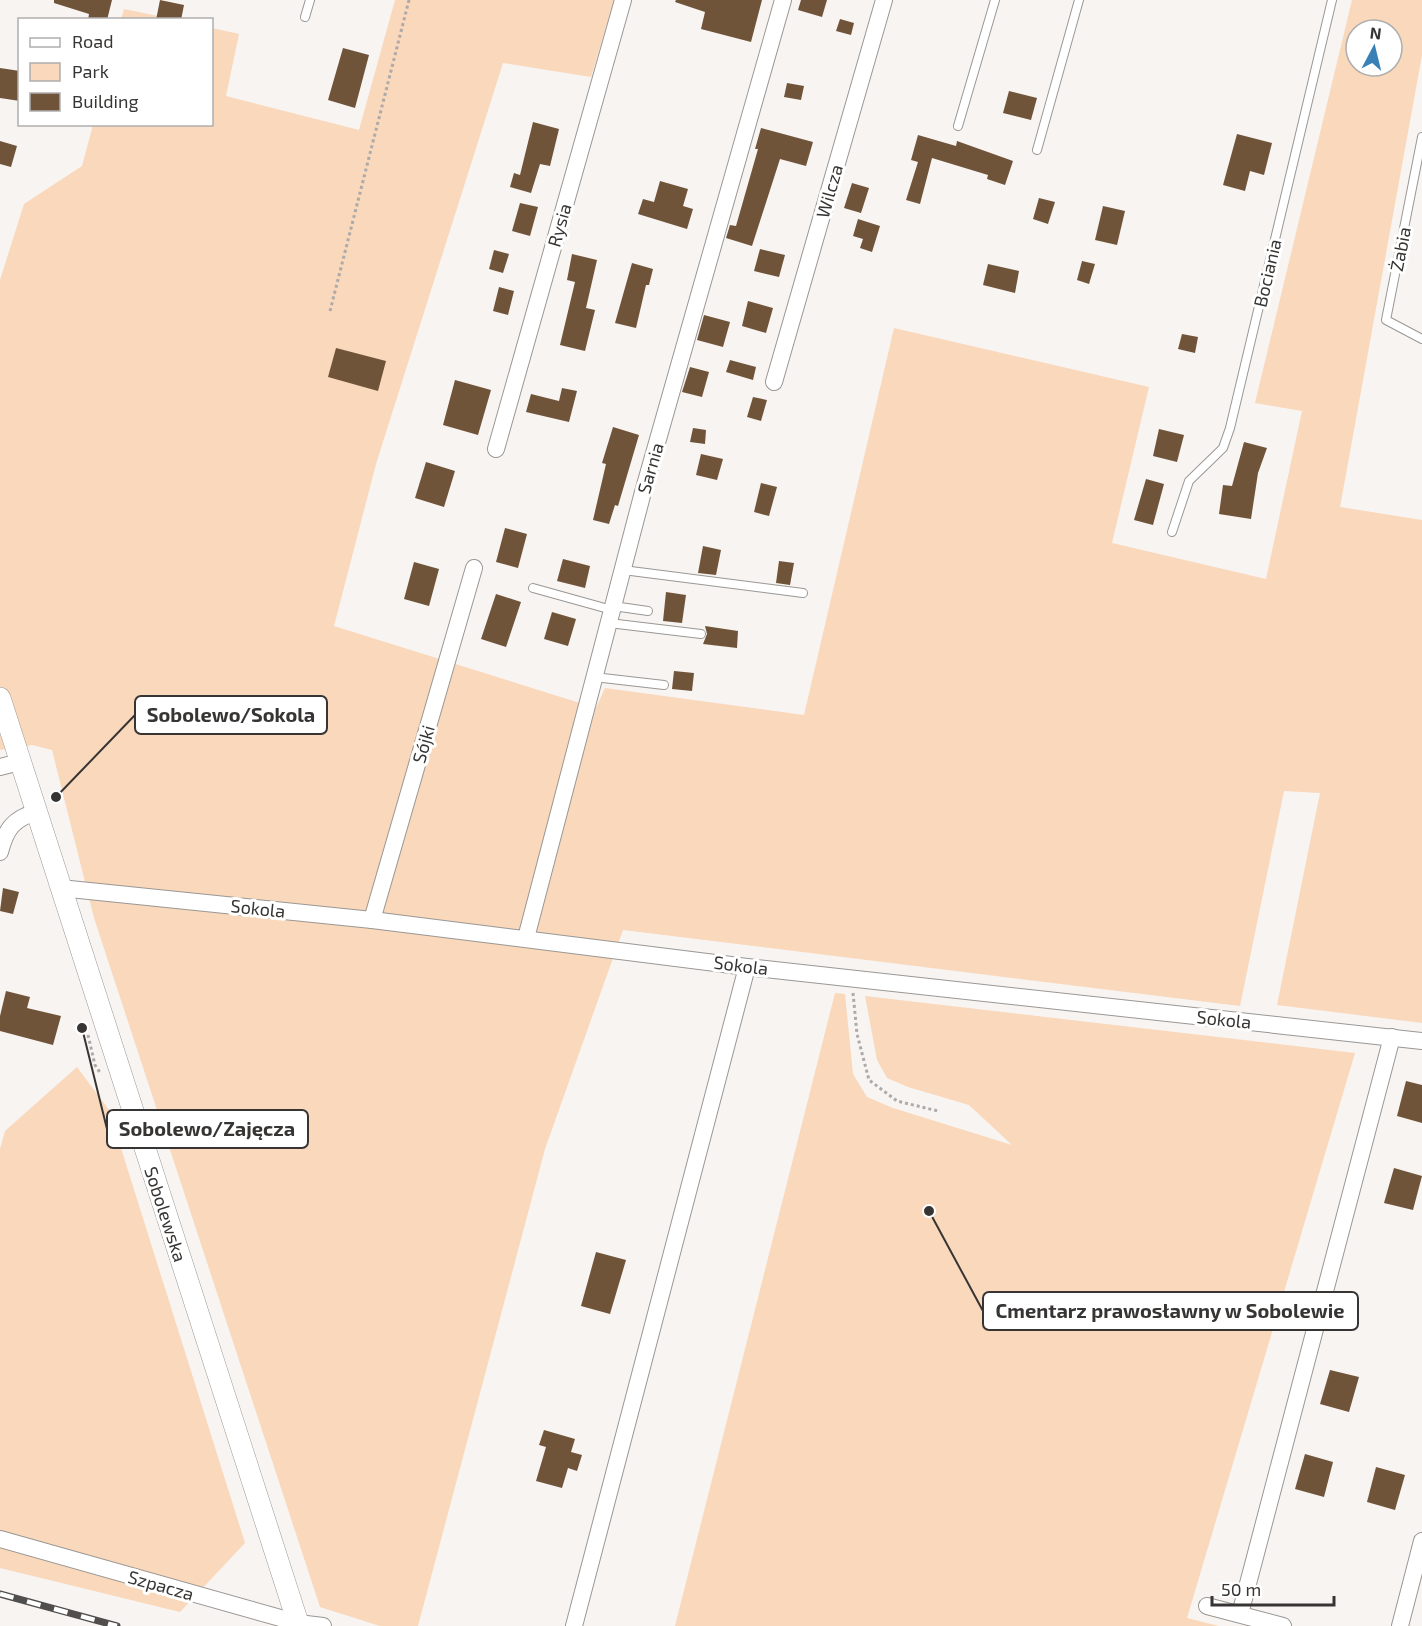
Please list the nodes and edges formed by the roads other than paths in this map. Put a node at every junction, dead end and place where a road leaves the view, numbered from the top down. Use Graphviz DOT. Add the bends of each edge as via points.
graph roads {
  1 [pos="310,0"];
  2 [pos="623,0"];
  3 [pos="783,0"];
  4 [pos="884,0"];
  5 [pos="995,0"];
  6 [pos="1079,0"];
  7 [pos="1332,0"];
  8 [pos="305,17"];
  9 [pos="958,126"];
  10 [pos="1422,137"];
  11 [pos="1037,150"];
  12 [pos="1422,339"];
  13 [pos="774,382"];
  14 [pos="496,449"];
  15 [pos="1172,532"];
  16 [pos="474,568"];
  17 [pos="623,570"];
  18 [pos="533,588"];
  19 [pos="803,593"];
  20 [pos="648,611"];
  21 [pos="612,613"];
  22 [pos="701,634"];
  23 [pos="594,677"];
  24 [pos="664,685"];
  25 [pos="0,698"];
  26 [pos="10,765"];
  27 [pos="36,812"];
  28 [pos="0,852"];
  29 [pos="60,888"];
  30 [pos="372,920"];
  31 [pos="526,938"];
  32 [pos="747,967"];
  33 [pos="1392,1037"];
  34 [pos="1422,1041"];
  35 [pos="0,1539"];
  36 [pos="1422,1541"];
  37 [pos="1207,1606"];
  38 [pos="1240,1614"];
  39 [pos="299,1625"];
  40 [pos="323,1626"];
  41 [pos="573,1626"];
  42 [pos="1283,1626"];
  43 [pos="1400,1626"];
  1 -- 8 [label="lane"];
  2 -- 14 [label="street, Rysia"];
  3 -- 17 [label="street, Sarnia"];
  4 -- 13 [label="street, Wilcza"];
  5 -- 9 [label="lane"];
  6 -- 11 [label="lane"];
  7 -- 15 [label="lane, Bociania" via="1230,428 1223,448 1189,481"];
  10 -- 12 [label="lane, Żabia" via="1386,320"];
  16 -- 30 [label="street, Sójki"];
  17 -- 19 [label="lane"];
  17 -- 21 [label="street, Sarnia"];
  18 -- 21 [label="lane"];
  20 -- 21 [label="lane"];
  21 -- 22 [label="lane"];
  21 -- 23 [label="street, Sarnia"];
  23 -- 24 [label="lane"];
  23 -- 31 [label="street, Sarnia"];
  25 -- 26 [label="street, Sobolewska"];
  26 -- 27 [label="street, Sobolewska"];
  27 -- 28 [label="street" via="15,820"];
  27 -- 29 [label="street, Sobolewska"];
  29 -- 30 [label="street, Sokola"];
  29 -- 39 [label="street, Sobolewska"];
  30 -- 31 [label="street, Sokola"];
  31 -- 32 [label="street, Sokola"];
  32 -- 33 [label="street, Sokola"];
  32 -- 41 [label="street"];
  33 -- 34 [label="street, Sokola"];
  33 -- 38 [label="street"];
  35 -- 39 [label="street, Szpacza"];
  36 -- 43 [label="street"];
  37 -- 38 [label="street"];
  38 -- 42 [label="street"];
  39 -- 40 [label="street, Szpacza"];
}
